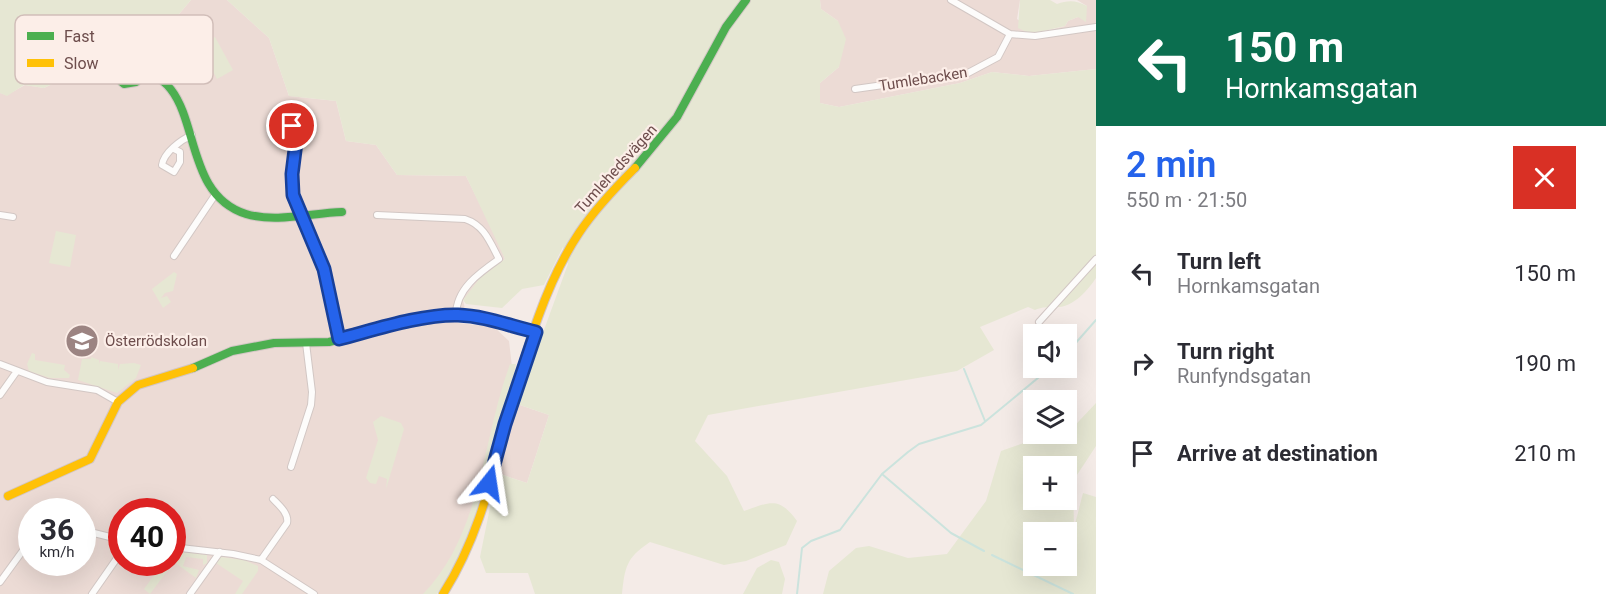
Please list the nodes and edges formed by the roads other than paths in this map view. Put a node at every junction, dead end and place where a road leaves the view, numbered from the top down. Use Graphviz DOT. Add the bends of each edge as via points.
graph roads {
  1 [pos="746,0"];
  2 [pos="951,0"];
  3 [pos="1096,27"];
  4 [pos="1010,34"];
  5 [pos="165,84"];
  6 [pos="855,89"];
  7 [pos="292,126"];
  8 [pos="192,135"];
  9 [pos="174,149"];
  10 [pos="215,195"];
  11 [pos="342,212"];
  12 [pos="0,215"];
  13 [pos="299,215"];
  14 [pos="377,215"];
  15 [pos="13,216"];
  16 [pos="174,256"];
  17 [pos="1096,259"];
  18 [pos="456,315"];
  19 [pos="1039,322"];
  20 [pos="536,332"];
  21 [pos="339,339"];
  22 [pos="306,343"];
  23 [pos="0,364"];
  24 [pos="17,370"];
  25 [pos="0,396"];
  26 [pos="118,402"];
  27 [pos="291,467"];
  28 [pos="8,496"];
  29 [pos="273,499"];
  30 [pos="186,548"];
  31 [pos="220,552"];
  32 [pos="18,557"];
  33 [pos="261,560"];
  34 [pos="108,571"];
  35 [pos="0,582"];
  36 [pos="92,594"];
  37 [pos="190,594"];
  38 [pos="314,594"];
  39 [pos="443,594"];
  1 -- 20 [label="street, Tumlehedsvägen" via="730,19 668,131 583,226 558,271"];
  2 -- 4 [label="street"];
  3 -- 4 [label="street" via="1035,36"];
  4 -- 6 [label="street, Tumlebacken" via="998,57 968,73"];
  5 -- 8 [label="street" via="180,102"];
  7 -- 13 [label="street" via="296,142 291,184"];
  8 -- 9 [label="street" via="180,140"];
  8 -- 10 [label="street" via="200,171"];
  10 -- 13 [label="street" via="249,215"];
  10 -- 16 [label="street"];
  11 -- 13 [label="street"];
  12 -- 15 [label="street"];
  13 -- 21 [label="street" via="326,275"];
  14 -- 18 [label="street" via="465,219 484,231 499,259 459,296"];
  17 -- 19 [label="street"];
  18 -- 20 [label="street"];
  18 -- 21 [label="street"];
  20 -- 39 [label="street, Tumlehedsvägen" via="474,536"];
  21 -- 22 [label="street"];
  22 -- 26 [label="street" via="267,343 232,351 179,374 138,385"];
  22 -- 27 [label="street" via="311,405"];
  23 -- 24 [label="street"];
  24 -- 25 [label="street"];
  24 -- 26 [label="street" via="47,382 98,390"];
  26 -- 28 [label="street" via="90,459"];
  29 -- 33 [label="street" via="288,519"];
  30 -- 31 [label="street"];
  31 -- 33 [label="street"];
  31 -- 37 [label="street"];
  32 -- 35 [label="street"];
  33 -- 38 [label="street"];
  34 -- 36 [label="street"];
}
